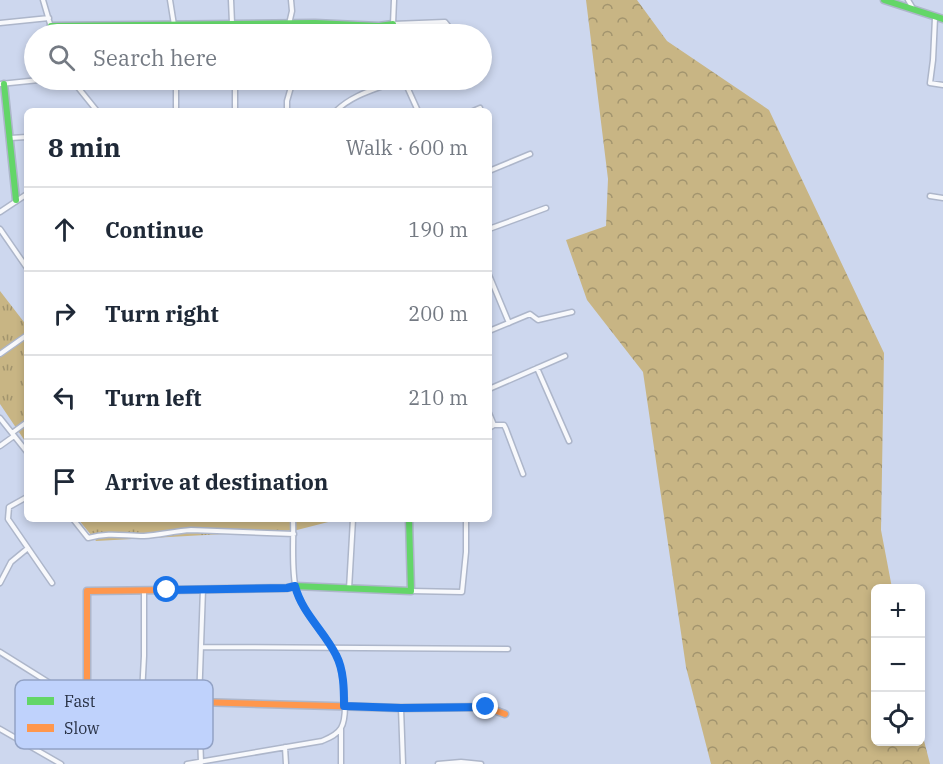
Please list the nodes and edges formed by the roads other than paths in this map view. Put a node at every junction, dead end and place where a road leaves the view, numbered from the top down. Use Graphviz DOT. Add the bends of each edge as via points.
graph roads {
  1 [pos="43,0"];
  2 [pos="170,0"];
  3 [pos="231,0"];
  4 [pos="291,0"];
  5 [pos="394,0"];
  6 [pos="884,0"];
  7 [pos="908,0"];
  8 [pos="915,11"];
  9 [pos="935,18"];
  10 [pos="943,19"];
  11 [pos="50,22"];
  12 [pos="0,23"];
  13 [pos="232,23"];
  14 [pos="133,24"];
  15 [pos="174,24"];
  16 [pos="203,24"];
  17 [pos="290,24"];
  18 [pos="393,24"];
  19 [pos="447,24"];
  20 [pos="24,82"];
  21 [pos="2,84"];
  22 [pos="943,85"];
  23 [pos="80,90"];
  24 [pos="176,90"];
  25 [pos="235,90"];
  26 [pos="290,90"];
  27 [pos="374,90"];
  28 [pos="409,90"];
  29 [pos="369,92"];
  30 [pos="95,108"];
  31 [pos="176,108"];
  32 [pos="235,108"];
  33 [pos="287,108"];
  34 [pos="339,108"];
  35 [pos="417,108"];
  36 [pos="24,137"];
  37 [pos="10,138"];
  38 [pos="530,154"];
  39 [pos="492,170"];
  40 [pos="24,196"];
  41 [pos="930,196"];
  42 [pos="943,198"];
  43 [pos="16,200"];
  44 [pos="546,208"];
  45 [pos="0,212"];
  46 [pos="492,228"];
  47 [pos="0,229"];
  48 [pos="24,264"];
  49 [pos="492,282"];
  50 [pos="572,312"];
  51 [pos="509,323"];
  52 [pos="492,330"];
  53 [pos="24,337"];
  54 [pos="0,354"];
  55 [pos="565,356"];
  56 [pos="537,368"];
  57 [pos="492,388"];
  58 [pos="0,418"];
  59 [pos="492,419"];
  60 [pos="24,425"];
  61 [pos="495,425"];
  62 [pos="492,426"];
  63 [pos="13,434"];
  64 [pos="569,441"];
  65 [pos="0,446"];
  66 [pos="24,448"];
  67 [pos="524,474"];
  68 [pos="24,499"];
  69 [pos="75,522"];
  70 [pos="293,522"];
  71 [pos="353,522"];
  72 [pos="409,522"];
  73 [pos="466,522"];
  74 [pos="294,534"];
  75 [pos="28,548"];
  76 [pos="0,582"];
  77 [pos="52,583"];
  78 [pos="295,586"];
  79 [pos="203,589"];
  80 [pos="349,589"];
  81 [pos="144,591"];
  82 [pos="411,591"];
  83 [pos="201,648"];
  84 [pos="333,649"];
  85 [pos="508,649"];
  86 [pos="0,652"];
  87 [pos="45,680"];
  88 [pos="87,680"];
  89 [pos="143,680"];
  90 [pos="200,680"];
  91 [pos="213,702"];
  92 [pos="344,706"];
  93 [pos="401,708"];
  94 [pos="505,714"];
  95 [pos="341,728"];
  96 [pos="0,729"];
  97 [pos="15,738"];
  98 [pos="285,747"];
  99 [pos="35,749"];
  100 [pos="201,763"];
  101 [pos="61,764"];
  102 [pos="187,764"];
  103 [pos="286,764"];
  104 [pos="341,764"];
  105 [pos="403,764"];
  106 [pos="438,764"];
  107 [pos="481,764"];
  1 -- 11 [label="street"];
  2 -- 15 [label="street"];
  3 -- 13 [label="street"];
  4 -- 17 [label="street"];
  5 -- 18 [label="street"];
  6 -- 8 [label="street"];
  7 -- 8 [label="street"];
  8 -- 9 [label="street"];
  9 -- 10 [label="street"];
  9 -- 22 [label="street" via="930,83"];
  11 -- 12 [label="street"];
  11 -- 14 [label="street"];
  13 -- 16 [label="street"];
  13 -- 17 [label="street"];
  18 -- 19 [label="street"];
  20 -- 21 [label="street"];
  21 -- 37 [label="street"];
  23 -- 30 [label="street"];
  24 -- 31 [label="street"];
  25 -- 32 [label="street"];
  26 -- 33 [label="street"];
  27 -- 29 [label="street"];
  28 -- 35 [label="street"];
  29 -- 34 [label="street"];
  36 -- 37 [label="street"];
  37 -- 43 [label="street"];
  38 -- 39 [label="street"];
  40 -- 43 [label="street"];
  41 -- 42 [label="street"];
  43 -- 45 [label="street"];
  44 -- 46 [label="street"];
  47 -- 48 [label="street"];
  49 -- 51 [label="street"];
  50 -- 51 [label="street" via="538,320 530,314"];
  51 -- 52 [label="street"];
  53 -- 54 [label="street"];
  55 -- 56 [label="street"];
  56 -- 57 [label="street"];
  56 -- 64 [label="street"];
  58 -- 63 [label="street"];
  59 -- 61 [label="street"];
  60 -- 63 [label="street"];
  61 -- 62 [label="street"];
  61 -- 67 [label="street" via="504,425"];
  63 -- 65 [label="street"];
  63 -- 66 [label="street"];
  68 -- 75 [label="street" via="9,507 7,514"];
  69 -- 74 [label="street" via="88,538 191,530"];
  70 -- 74 [label="street"];
  71 -- 80 [label="street"];
  72 -- 82 [label="street"];
  73 -- 82 [label="street" via="462,592"];
  74 -- 78 [label="street"];
  75 -- 76 [label="street" via="11,562"];
  75 -- 77 [label="street"];
  78 -- 79 [label="street"];
  78 -- 80 [label="street"];
  78 -- 84 [label="street" via="305,610"];
  79 -- 81 [label="street"];
  79 -- 83 [label="street"];
  80 -- 82 [label="street"];
  81 -- 88 [label="street" via="86,593"];
  81 -- 89 [label="street"];
  83 -- 84 [label="street"];
  83 -- 90 [label="street"];
  84 -- 85 [label="street"];
  84 -- 92 [label="street" via="343,677"];
  86 -- 87 [label="street"];
  91 -- 92 [label="street"];
  92 -- 93 [label="street"];
  92 -- 95 [label="street"];
  93 -- 94 [label="street" via="486,707"];
  93 -- 105 [label="street"];
  95 -- 98 [label="street" via="322,741"];
  95 -- 104 [label="street"];
  96 -- 97 [label="street"];
  98 -- 100 [label="street"];
  98 -- 103 [label="street"];
  99 -- 101 [label="street"];
  100 -- 102 [label="street"];
  106 -- 107 [label="street"];
}
